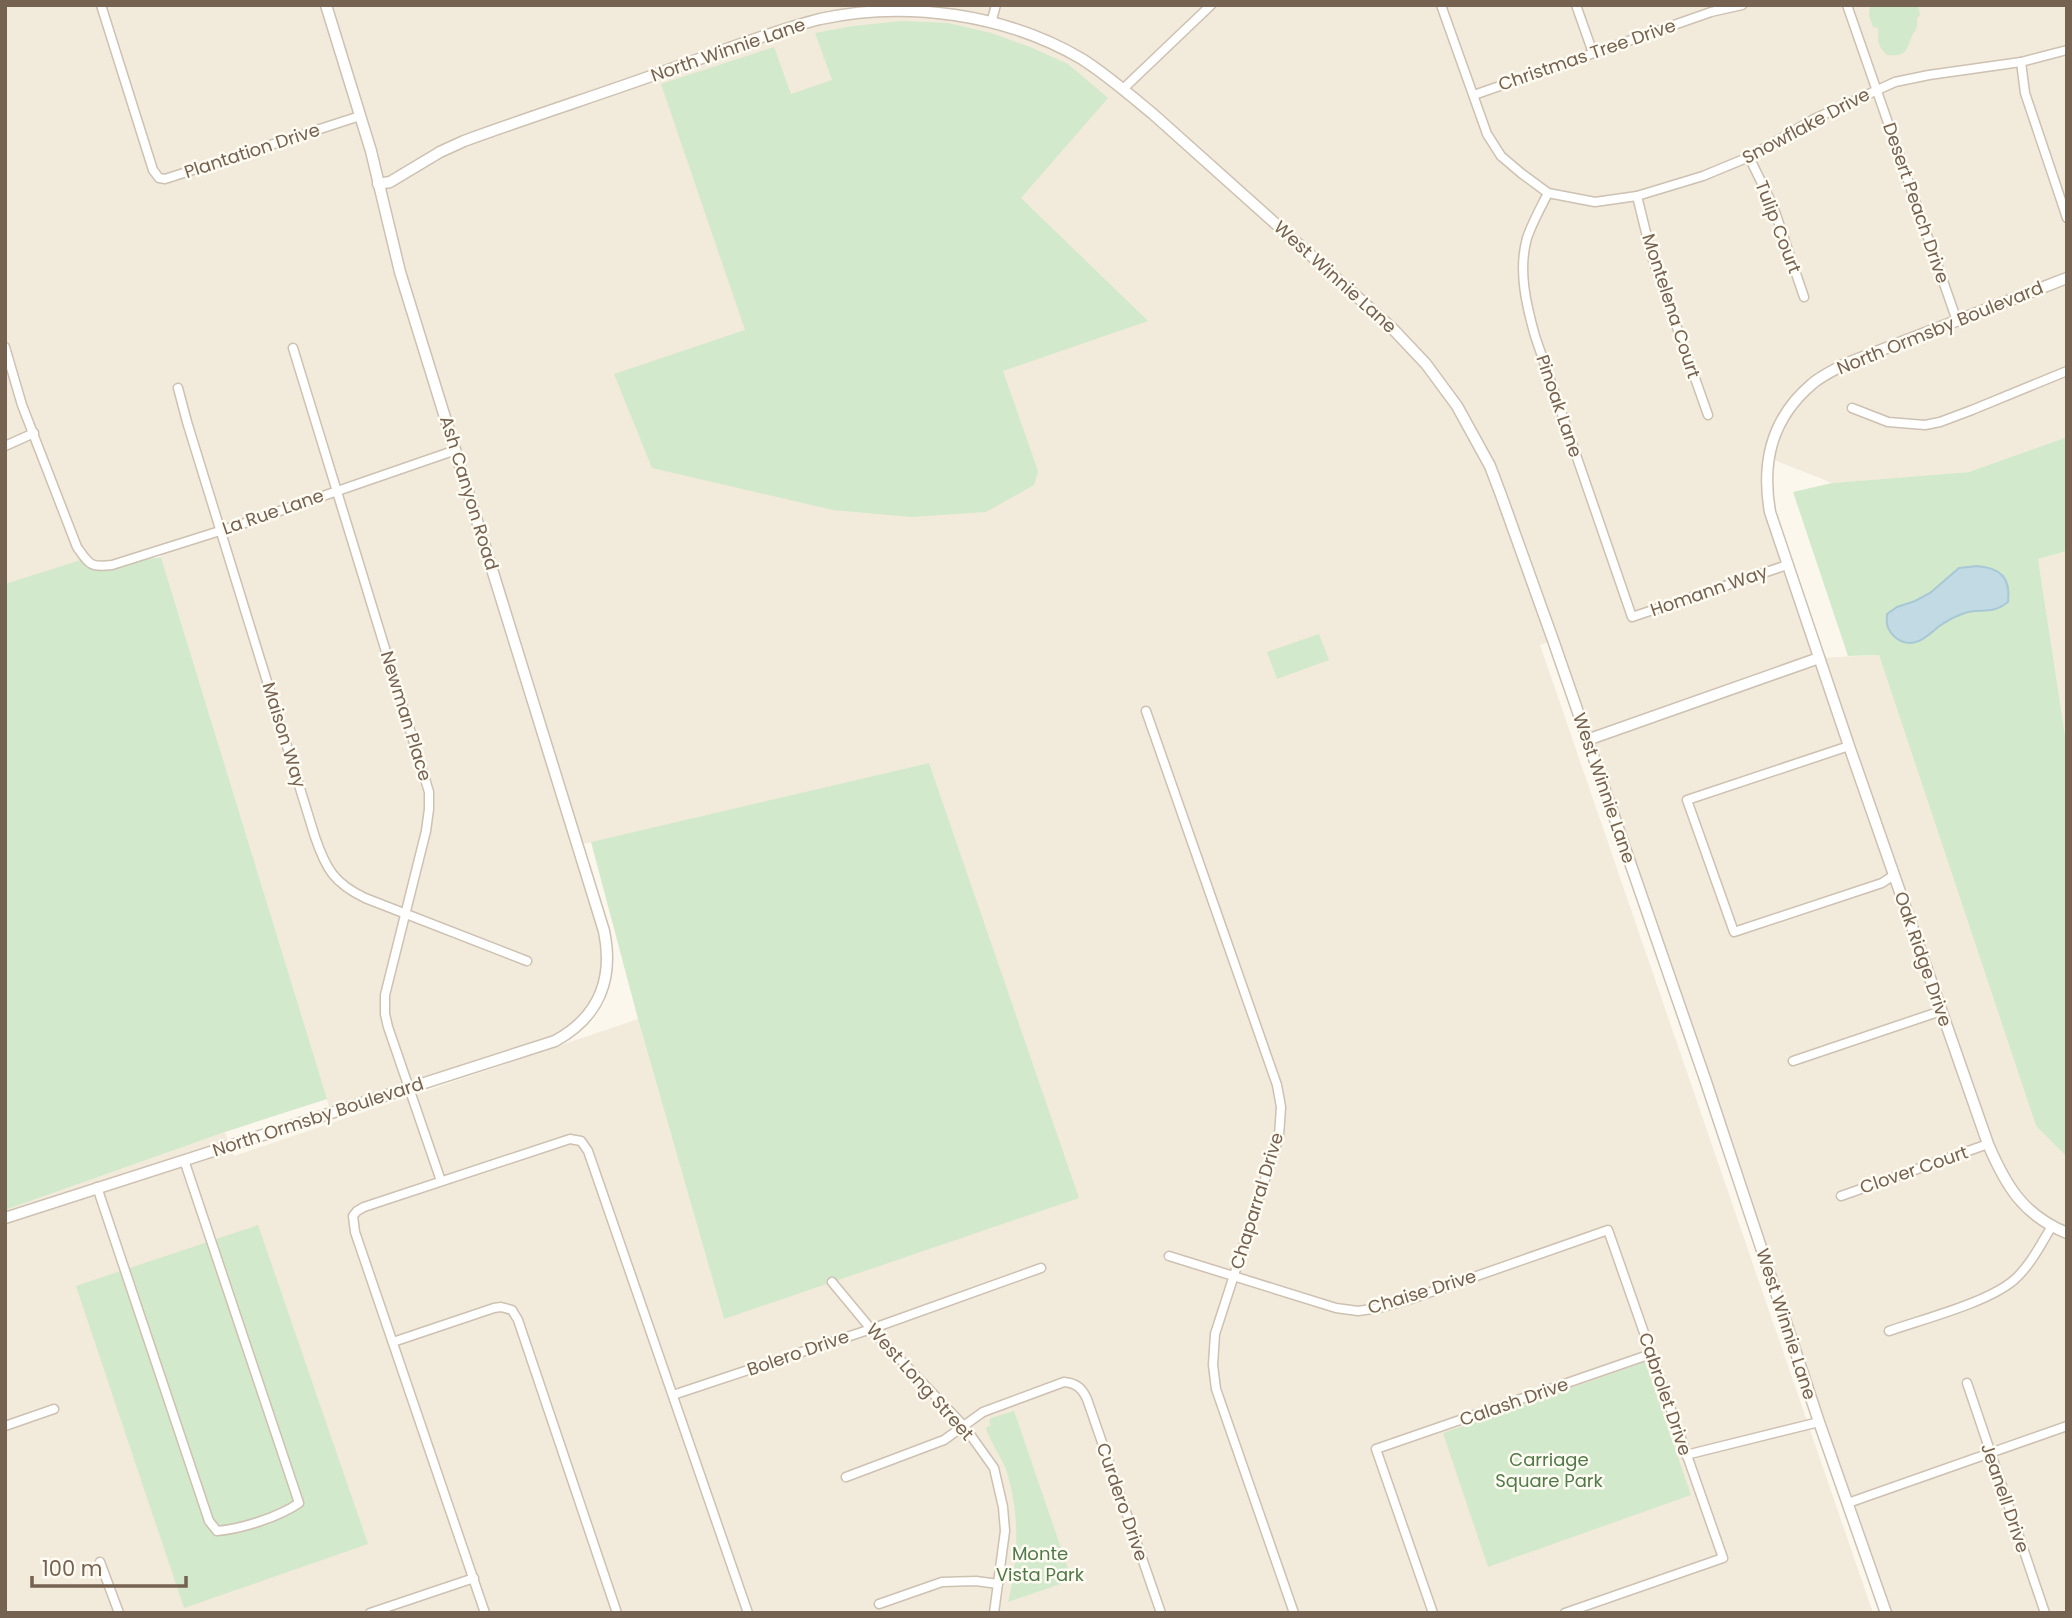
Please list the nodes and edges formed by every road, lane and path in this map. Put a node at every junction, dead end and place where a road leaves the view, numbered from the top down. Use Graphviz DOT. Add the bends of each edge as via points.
graph roads {
  1 [pos="101,5"];
  2 [pos="326,5"];
  3 [pos="996,5"];
  4 [pos="1211,5"];
  5 [pos="1441,5"];
  6 [pos="1576,5"];
  7 [pos="1742,5"];
  8 [pos="1847,5"];
  9 [pos="1710,9"];
  10 [pos="991,23"];
  11 [pos="2067,50"];
  12 [pos="1593,53"];
  13 [pos="2021,62"];
  14 [pos="1123,89"];
  15 [pos="1876,89"];
  16 [pos="1474,95"];
  17 [pos="360,116"];
  18 [pos="1749,157"];
  19 [pos="378,184"];
  20 [pos="1548,193"];
  21 [pos="1637,196"];
  22 [pos="2067,218"];
  23 [pos="2067,278"];
  24 [pos="1804,297"];
  25 [pos="1957,321"];
  26 [pos="5,347"];
  27 [pos="293,348"];
  28 [pos="2067,371"];
  29 [pos="178,388"];
  30 [pos="1853,408"];
  31 [pos="1708,415"];
  32 [pos="34,433"];
  33 [pos="5,446"];
  34 [pos="456,450"];
  35 [pos="337,491"];
  36 [pos="220,530"];
  37 [pos="1787,565"];
  38 [pos="1632,617"];
  39 [pos="1819,658"];
  40 [pos="1146,711"];
  41 [pos="1587,740"];
  42 [pos="1849,746"];
  43 [pos="1894,875"];
  44 [pos="405,913"];
  45 [pos="527,961"];
  46 [pos="605,981"];
  47 [pos="1941,1011"];
  48 [pos="1793,1061"];
  49 [pos="408,1088"];
  50 [pos="1987,1144"];
  51 [pos="184,1160"];
  52 [pos="441,1181"];
  53 [pos="97,1187"];
  54 [pos="1841,1196"];
  55 [pos="5,1218"];
  56 [pos="2052,1226"];
  57 [pos="1608,1230"];
  58 [pos="2067,1233"];
  59 [pos="1169,1256"];
  60 [pos="1041,1268"];
  61 [pos="1234,1277"];
  62 [pos="832,1282"];
  63 [pos="871,1329"];
  64 [pos="1889,1331"];
  65 [pos="393,1342"];
  66 [pos="1651,1354"];
  67 [pos="1966,1383"];
  68 [pos="673,1395"];
  69 [pos="54,1409"];
  70 [pos="1819,1422"];
  71 [pos="5,1426"];
  72 [pos="964,1426"];
  73 [pos="2067,1426"];
  74 [pos="1990,1453"];
  75 [pos="1686,1455"];
  76 [pos="846,1477"];
  77 [pos="1848,1503"];
  78 [pos="100,1562"];
  79 [pos="474,1578"];
  80 [pos="998,1584"];
  81 [pos="879,1604"];
  82 [pos="119,1613"];
  83 [pos="370,1613"];
  84 [pos="485,1613"];
  85 [pos="617,1613"];
  86 [pos="748,1613"];
  87 [pos="994,1613"];
  88 [pos="1161,1613"];
  89 [pos="1294,1613"];
  90 [pos="1433,1613"];
  91 [pos="1565,1613"];
  92 [pos="1886,1613"];
  93 [pos="2045,1613"];
  1 -- 17 [label="street, Plantation Drive" via="159,178"];
  2 -- 17 [label="street, Ash Canyon Road"];
  3 -- 10 [label="street"];
  4 -- 14 [label="street"];
  5 -- 16 [label="street"];
  6 -- 12 [label="street"];
  7 -- 9 [label="street, Christmas Tree Drive"];
  8 -- 15 [label="street, Desert Peach Drive"];
  9 -- 12 [label="street, Christmas Tree Drive"];
  10 -- 14 [label="street, North Winnie Lane" via="1051,43"];
  10 -- 19 [label="street, North Winnie Lane" via="910,10 821,19 464,141 390,182"];
  11 -- 13 [label="street, Snowflake Drive"];
  12 -- 16 [label="street, Christmas Tree Drive"];
  13 -- 15 [label="street, Snowflake Drive" via="1929,75"];
  13 -- 22 [label="street" via="2025,93"];
  14 -- 41 [label="street, West Winnie Lane" via="1392,328 1426,363 1457,406 1490,466"];
  15 -- 18 [label="street, Snowflake Drive"];
  15 -- 25 [label="street, Desert Peach Drive"];
  16 -- 20 [label="street" via="1487,134 1501,156"];
  17 -- 19 [label="street, Ash Canyon Road"];
  18 -- 21 [label="street, Snowflake Drive"];
  18 -- 24 [label="street, Tulip Court" via="1773,206"];
  19 -- 34 [label="street, Ash Canyon Road"];
  20 -- 21 [label="street, Snowflake Drive" via="1595,202"];
  20 -- 38 [label="street, Pinoak Lane" via="1523,257 1527,304"];
  21 -- 31 [label="street, Montelena Court" via="1652,257"];
  23 -- 25 [label="street, North Ormsby Boulevard"];
  25 -- 37 [label="street, North Ormsby Boulevard" via="1845,364 1813,383 1782,418 1768,457 1766,492"];
  26 -- 32 [label="street"];
  27 -- 35 [label="street, Newman Place"];
  28 -- 30 [label="street" via="1925,425 1888,422"];
  29 -- 36 [label="street, Maison Way"];
  32 -- 33 [label="street"];
  32 -- 36 [label="street, La Rue Lane" via="77,547 89,564 112,565"];
  34 -- 35 [label="street, La Rue Lane"];
  34 -- 46 [label="street, Ash Canyon Road" via="604,932 608,951"];
  35 -- 36 [label="street, La Rue Lane"];
  35 -- 44 [label="street, Newman Place" via="429,792 426,831"];
  36 -- 44 [label="street, Maison Way" via="323,859 349,890"];
  37 -- 38 [label="street, Homann Way"];
  37 -- 39 [label="street, North Ormsby Boulevard"];
  39 -- 41 [label="street"];
  39 -- 42 [label="street, Oak Ridge Drive"];
  40 -- 61 [label="street, Chaparral Drive" via="1281,1107 1279,1136"];
  41 -- 70 [label="street, West Winnie Lane"];
  42 -- 43 [label="street, Oak Ridge Drive"];
  42 -- 43 [label="street" via="1687,800 1734,932 1882,883"];
  43 -- 47 [label="street, Oak Ridge Drive"];
  44 -- 45 [label="street, Maison Way"];
  44 -- 49 [label="street, Newman Place" via="385,995 385,1014"];
  46 -- 49 [label="street, North Ormsby Boulevard" via="587,1016 555,1041"];
  47 -- 48 [label="street"];
  47 -- 50 [label="street, Oak Ridge Drive"];
  49 -- 51 [label="street, North Ormsby Boulevard"];
  49 -- 52 [label="street, Newman Place"];
  50 -- 54 [label="street, Clover Court"];
  50 -- 56 [label="street, Oak Ridge Drive" via="2012,1191"];
  51 -- 53 [label="street, North Ormsby Boulevard"];
  51 -- 53 [label="street" via="299,1503 288,1511 229,1530 217,1531 209,1521"];
  52 -- 65 [label="street" via="364,1207 353,1216"];
  52 -- 68 [label="street" via="564,1139 581,1141"];
  53 -- 55 [label="street, North Ormsby Boulevard"];
  56 -- 58 [label="street, Oak Ridge Drive"];
  56 -- 64 [label="street" via="2014,1279 1986,1297"];
  57 -- 61 [label="street, Chaise Drive" via="1411,1299 1358,1311 1323,1306"];
  57 -- 66 [label="street, Cabrolet Drive"];
  59 -- 61 [label="street, Chaise Drive"];
  60 -- 63 [label="street, Bolero Drive"];
  61 -- 89 [label="street, Chaparral Drive" via="1215,1334 1216,1389"];
  62 -- 63 [label="street, West Long Street"];
  63 -- 68 [label="street, Bolero Drive"];
  63 -- 72 [label="street, West Long Street"];
  65 -- 79 [label="street"];
  65 -- 85 [label="street" via="494,1308 512,1310"];
  66 -- 75 [label="street, Cabrolet Drive"];
  66 -- 90 [label="street, Calash Drive" via="1376,1449"];
  67 -- 74 [label="street, Jeanell Drive"];
  68 -- 86 [label="street"];
  69 -- 71 [label="street"];
  70 -- 75 [label="street"];
  70 -- 77 [label="street, West Winnie Lane"];
  72 -- 76 [label="street" via="944,1440"];
  72 -- 80 [label="street, West Long Street" via="994,1468 1003,1507 1005,1531"];
  72 -- 88 [label="street, Curdero Drive" via="983,1412 1065,1382 1083,1390"];
  73 -- 74 [label="street"];
  74 -- 77 [label="street"];
  74 -- 93 [label="street, Jeanell Drive"];
  75 -- 91 [label="street, Cabrolet Drive" via="1723,1558"];
  77 -- 92 [label="street, West Winnie Lane"];
  78 -- 82 [label="street"];
  79 -- 83 [label="street"];
  79 -- 84 [label="street"];
  80 -- 81 [label="street" via="942,1582"];
  80 -- 87 [label="street, West Long Street"];
}
